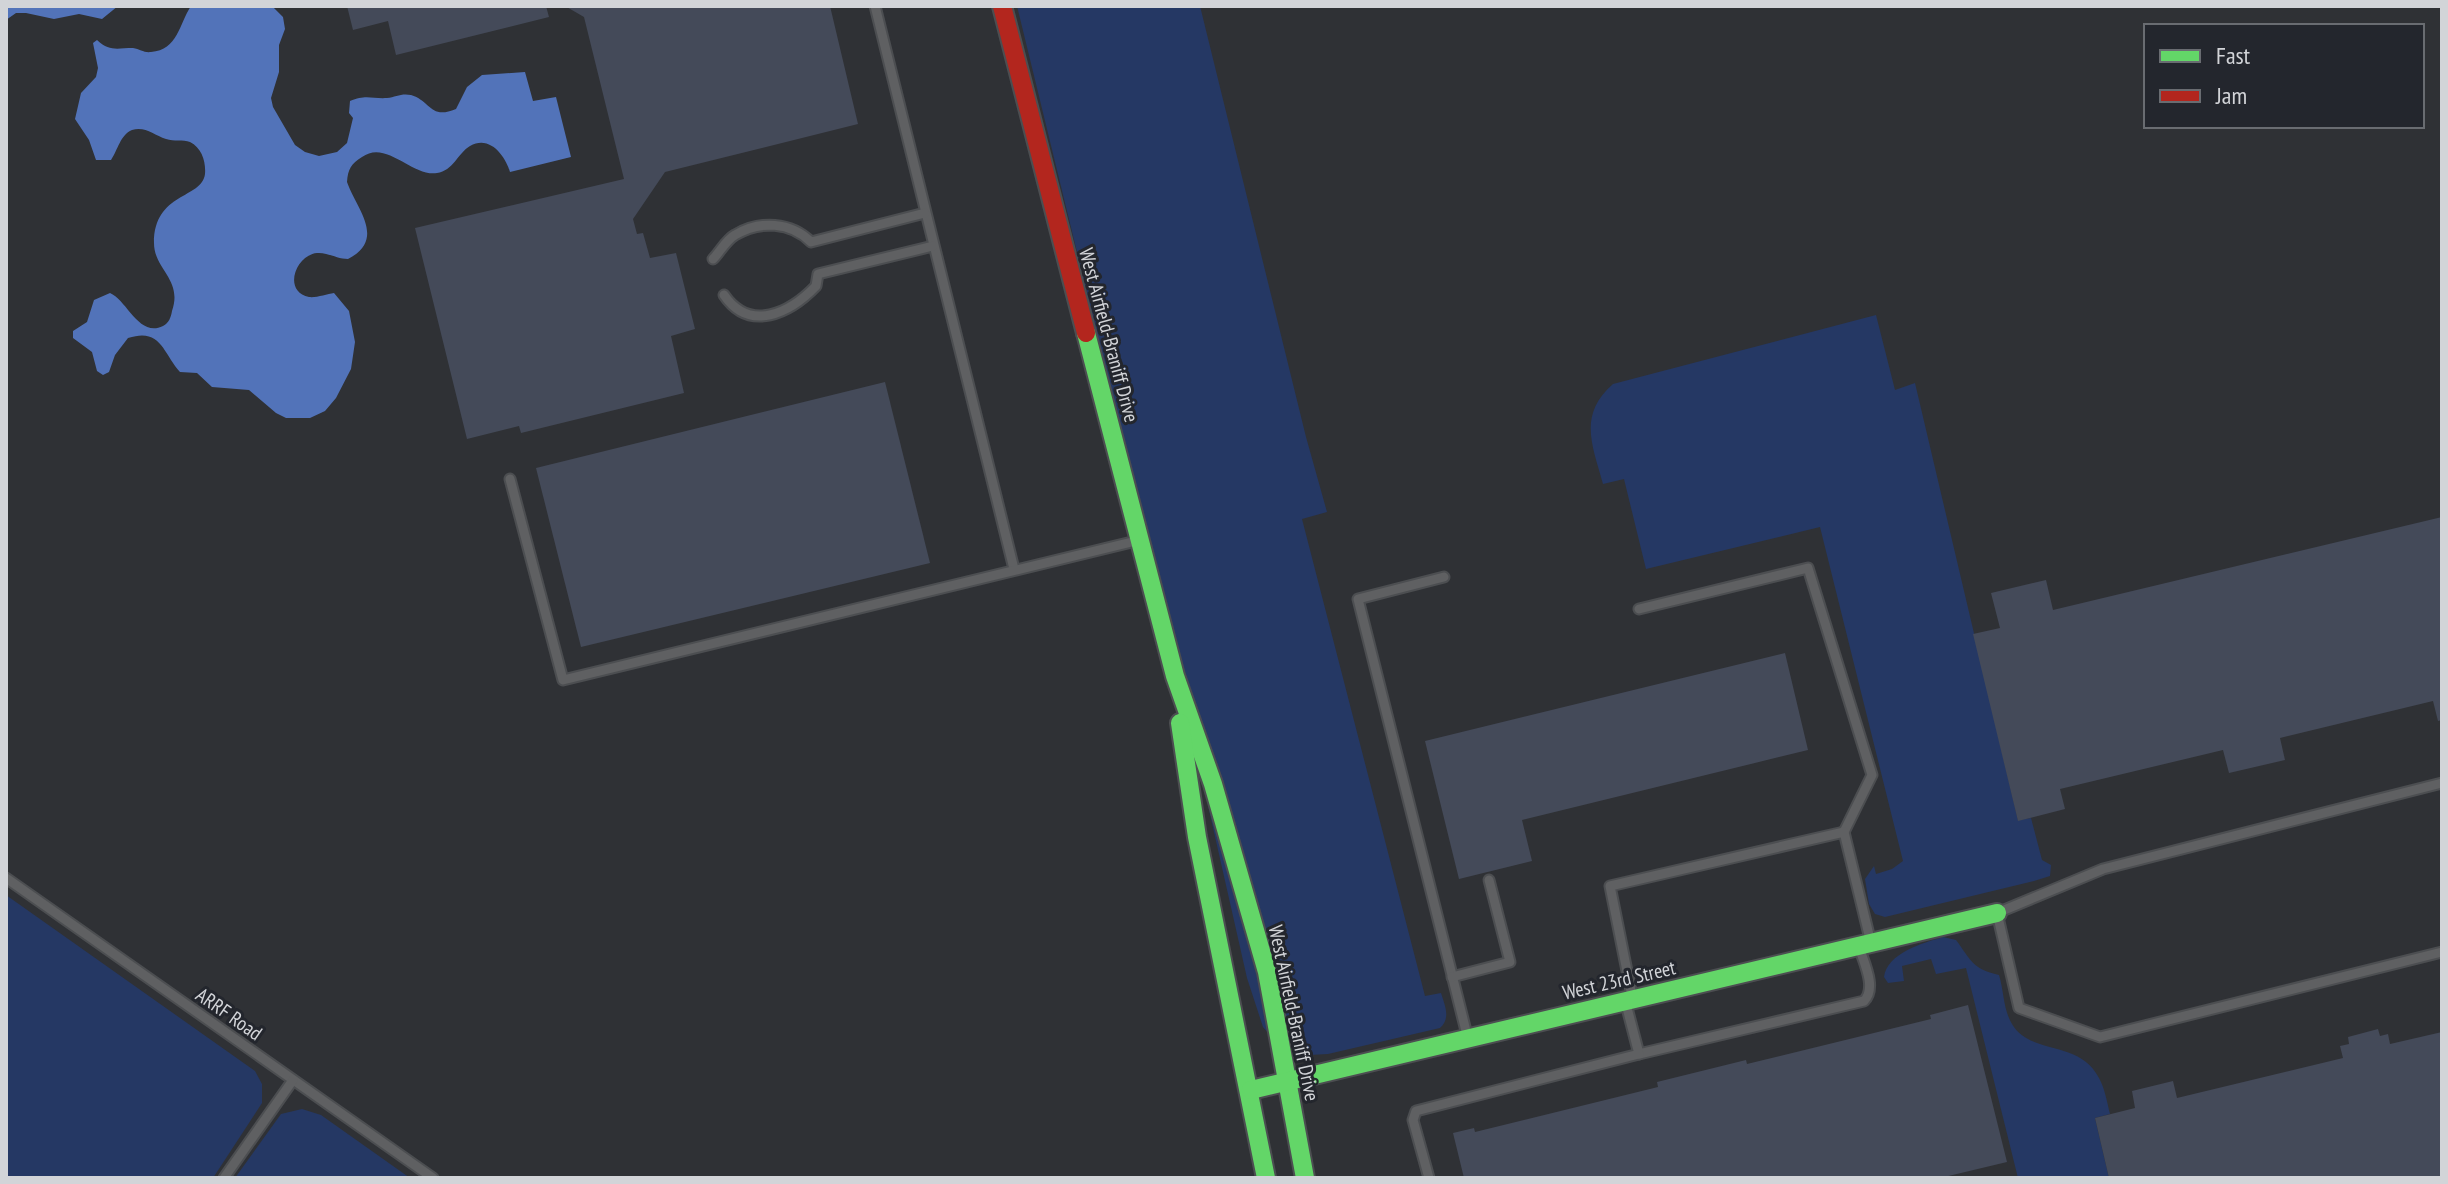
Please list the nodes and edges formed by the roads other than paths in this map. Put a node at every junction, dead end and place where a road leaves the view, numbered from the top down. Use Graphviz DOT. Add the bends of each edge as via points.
graph roads {
  1 [pos="875,6"];
  2 [pos="1002,6"];
  3 [pos="925,213"];
  4 [pos="933,246"];
  5 [pos="713,259"];
  6 [pos="724,295"];
  7 [pos="510,479"];
  8 [pos="1140,540"];
  9 [pos="1014,569"];
  10 [pos="1444,577"];
  11 [pos="1639,609"];
  12 [pos="1175,676"];
  13 [pos="2442,783"];
  14 [pos="1844,832"];
  15 [pos="6,878"];
  16 [pos="1489,880"];
  17 [pos="1997,913"];
  18 [pos="1865,944"];
  19 [pos="2442,952"];
  20 [pos="1452,977"];
  21 [pos="1629,1000"];
  22 [pos="1467,1039"];
  23 [pos="1639,1054"];
  24 [pos="293,1080"];
  25 [pos="1288,1081"];
  26 [pos="1251,1090"];
  27 [pos="224,1178"];
  28 [pos="433,1178"];
  29 [pos="1266,1178"];
  30 [pos="1305,1178"];
  31 [pos="1429,1178"];
  1 -- 3 [label="lane"];
  2 -- 8 [label="street, West Airfield-Braniff Drive"];
  3 -- 4 [label="lane"];
  3 -- 5 [label="lane" via="811,242 799,230 765,224 733,236"];
  4 -- 6 [label="lane" via="818,274 816,286 781,313 752,316 733,308"];
  4 -- 9 [label="lane"];
  7 -- 9 [label="lane" via="563,680"];
  8 -- 9 [label="lane"];
  8 -- 12 [label="street, West Airfield-Braniff Drive"];
  10 -- 20 [label="lane" via="1358,599"];
  11 -- 14 [label="lane" via="1808,568 1872,775"];
  12 -- 25 [label="street, West Airfield-Braniff Drive" via="1213,784 1267,972"];
  12 -- 26 [label="street, West Airfield-Braniff Drive" via="1188,787"];
  13 -- 17 [label="lane" via="2103,869"];
  14 -- 18 [label="lane"];
  14 -- 21 [label="lane" via="1610,886"];
  15 -- 24 [label="lane, ARRF Road"];
  16 -- 20 [label="lane" via="1510,962"];
  17 -- 18 [label="street, West 23rd Street"];
  17 -- 19 [label="lane" via="2019,1008 2100,1037"];
  18 -- 21 [label="street, West 23rd Street"];
  18 -- 23 [label="lane" via="1870,987 1864,1001"];
  20 -- 22 [label="lane"];
  21 -- 22 [label="street, West 23rd Street"];
  21 -- 23 [label="lane"];
  22 -- 25 [label="street, West 23rd Street"];
  23 -- 31 [label="lane" via="1416,1111 1413,1120"];
  24 -- 27 [label="lane"];
  24 -- 28 [label="lane, ARRF Road"];
  25 -- 26 [label="street, West 23rd Street"];
  25 -- 30 [label="street, West Airfield-Braniff Drive"];
  26 -- 29 [label="street, West Airfield-Braniff Drive"];
}
